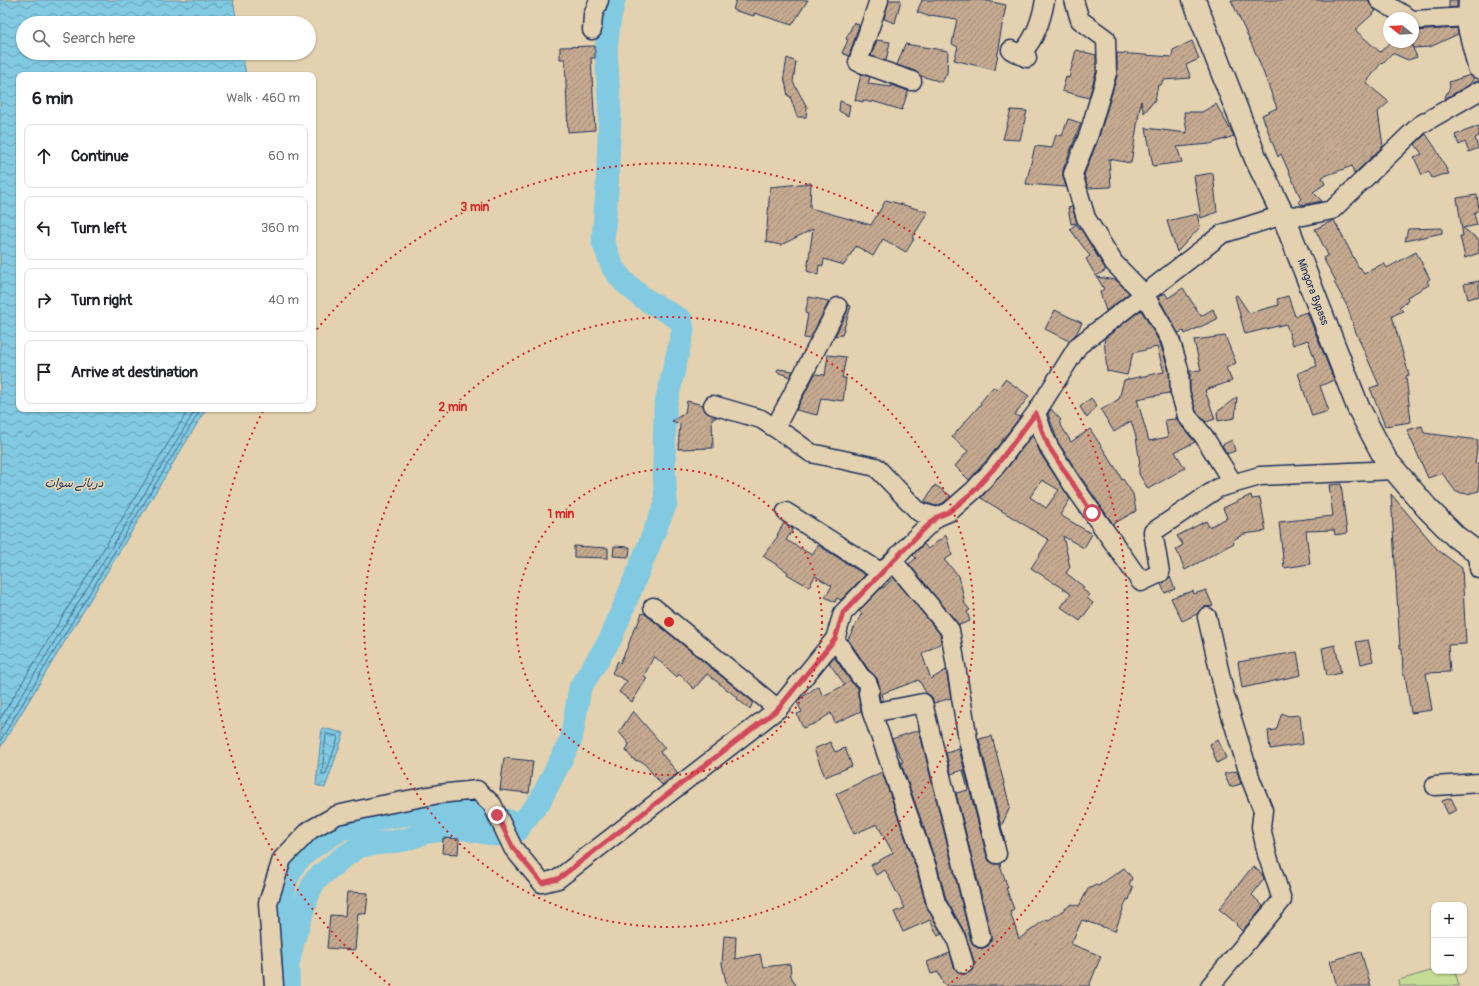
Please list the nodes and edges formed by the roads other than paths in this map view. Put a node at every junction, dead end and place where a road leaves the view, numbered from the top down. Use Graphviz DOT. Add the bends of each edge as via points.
graph roads {
  1 [pos="599,0"];
  2 [pos="879,0"];
  3 [pos="1045,0"];
  4 [pos="1074,0"];
  5 [pos="1194,0"];
  6 [pos="1379,0"];
  7 [pos="1469,9"];
  8 [pos="1399,12"];
  9 [pos="1419,19"];
  10 [pos="592,30"];
  11 [pos="1011,50"];
  12 [pos="1479,66"];
  13 [pos="912,81"];
  14 [pos="1479,91"];
  15 [pos="1283,215"];
  16 [pos="1144,294"];
  17 [pos="838,307"];
  18 [pos="713,405"];
  19 [pos="1036,413"];
  20 [pos="774,428"];
  21 [pos="1395,470"];
  22 [pos="1234,483"];
  23 [pos="786,512"];
  24 [pos="937,517"];
  25 [pos="1479,554"];
  26 [pos="887,567"];
  27 [pos="1479,569"];
  28 [pos="653,607"];
  29 [pos="1207,617"];
  30 [pos="835,639"];
  31 [pos="778,709"];
  32 [pos="872,713"];
  33 [pos="1479,782"];
  34 [pos="1435,786"];
  35 [pos="997,854"];
  36 [pos="981,938"];
  37 [pos="271,958"];
  38 [pos="964,964"];
  39 [pos="260,986"];
  40 [pos="274,986"];
  41 [pos="1210,986"];
  1 -- 10 [label="street" via="593,16"];
  2 -- 13 [label="street" via="858,62"];
  3 -- 11 [label="street" via="1030,44 1024,50 1027,58"];
  4 -- 16 [label="street" via="1080,20 1106,39 1107,73 1089,134 1073,174 1086,218 1114,263"];
  5 -- 15 [label="main road, Mingora Bypass" via="1256,159"];
  6 -- 8 [label="street"];
  7 -- 9 [label="street"];
  7 -- 12 [label="main road" via="1469,27"];
  14 -- 15 [label="street" via="1420,126 1332,210 1303,216"];
  15 -- 16 [label="street" via="1222,234"];
  15 -- 21 [label="main road, Mingora Bypass" via="1358,407 1386,460"];
  16 -- 19 [label="street" via="1078,346"];
  16 -- 22 [label="street" via="1170,338 1179,369 1180,392 1187,416 1203,434"];
  17 -- 20 [label="street"];
  18 -- 20 [label="street" via="761,419"];
  19 -- 22 [label="street" via="1049,447 1141,582 1160,573 1153,532 1218,488"];
  19 -- 24 [label="street" via="973,492 949,512"];
  20 -- 24 [label="street" via="811,453 876,467 919,512"];
  21 -- 22 [label="street" via="1260,476"];
  21 -- 25 [label="main road, Mingora Bypass" via="1456,537"];
  23 -- 26 [label="street"];
  24 -- 26 [label="street"];
  25 -- 27 [label="street"];
  26 -- 30 [label="street" via="843,613"];
  26 -- 35 [label="street" via="950,630 968,740"];
  28 -- 31 [label="street"];
  29 -- 41 [label="street" via="1225,696 1263,810 1261,827 1282,900"];
  30 -- 31 [label="street"];
  30 -- 32 [label="street" via="860,676 867,682"];
  31 -- 37 [label="street" via="558,879 542,883 513,848 492,804 477,790 438,794 337,815 310,830 282,859 268,903"];
  32 -- 36 [label="street" via="924,703"];
  32 -- 38 [label="street" via="936,903 956,938"];
  33 -- 34 [label="street"];
  37 -- 39 [label="street"];
  37 -- 40 [label="street"];
}
